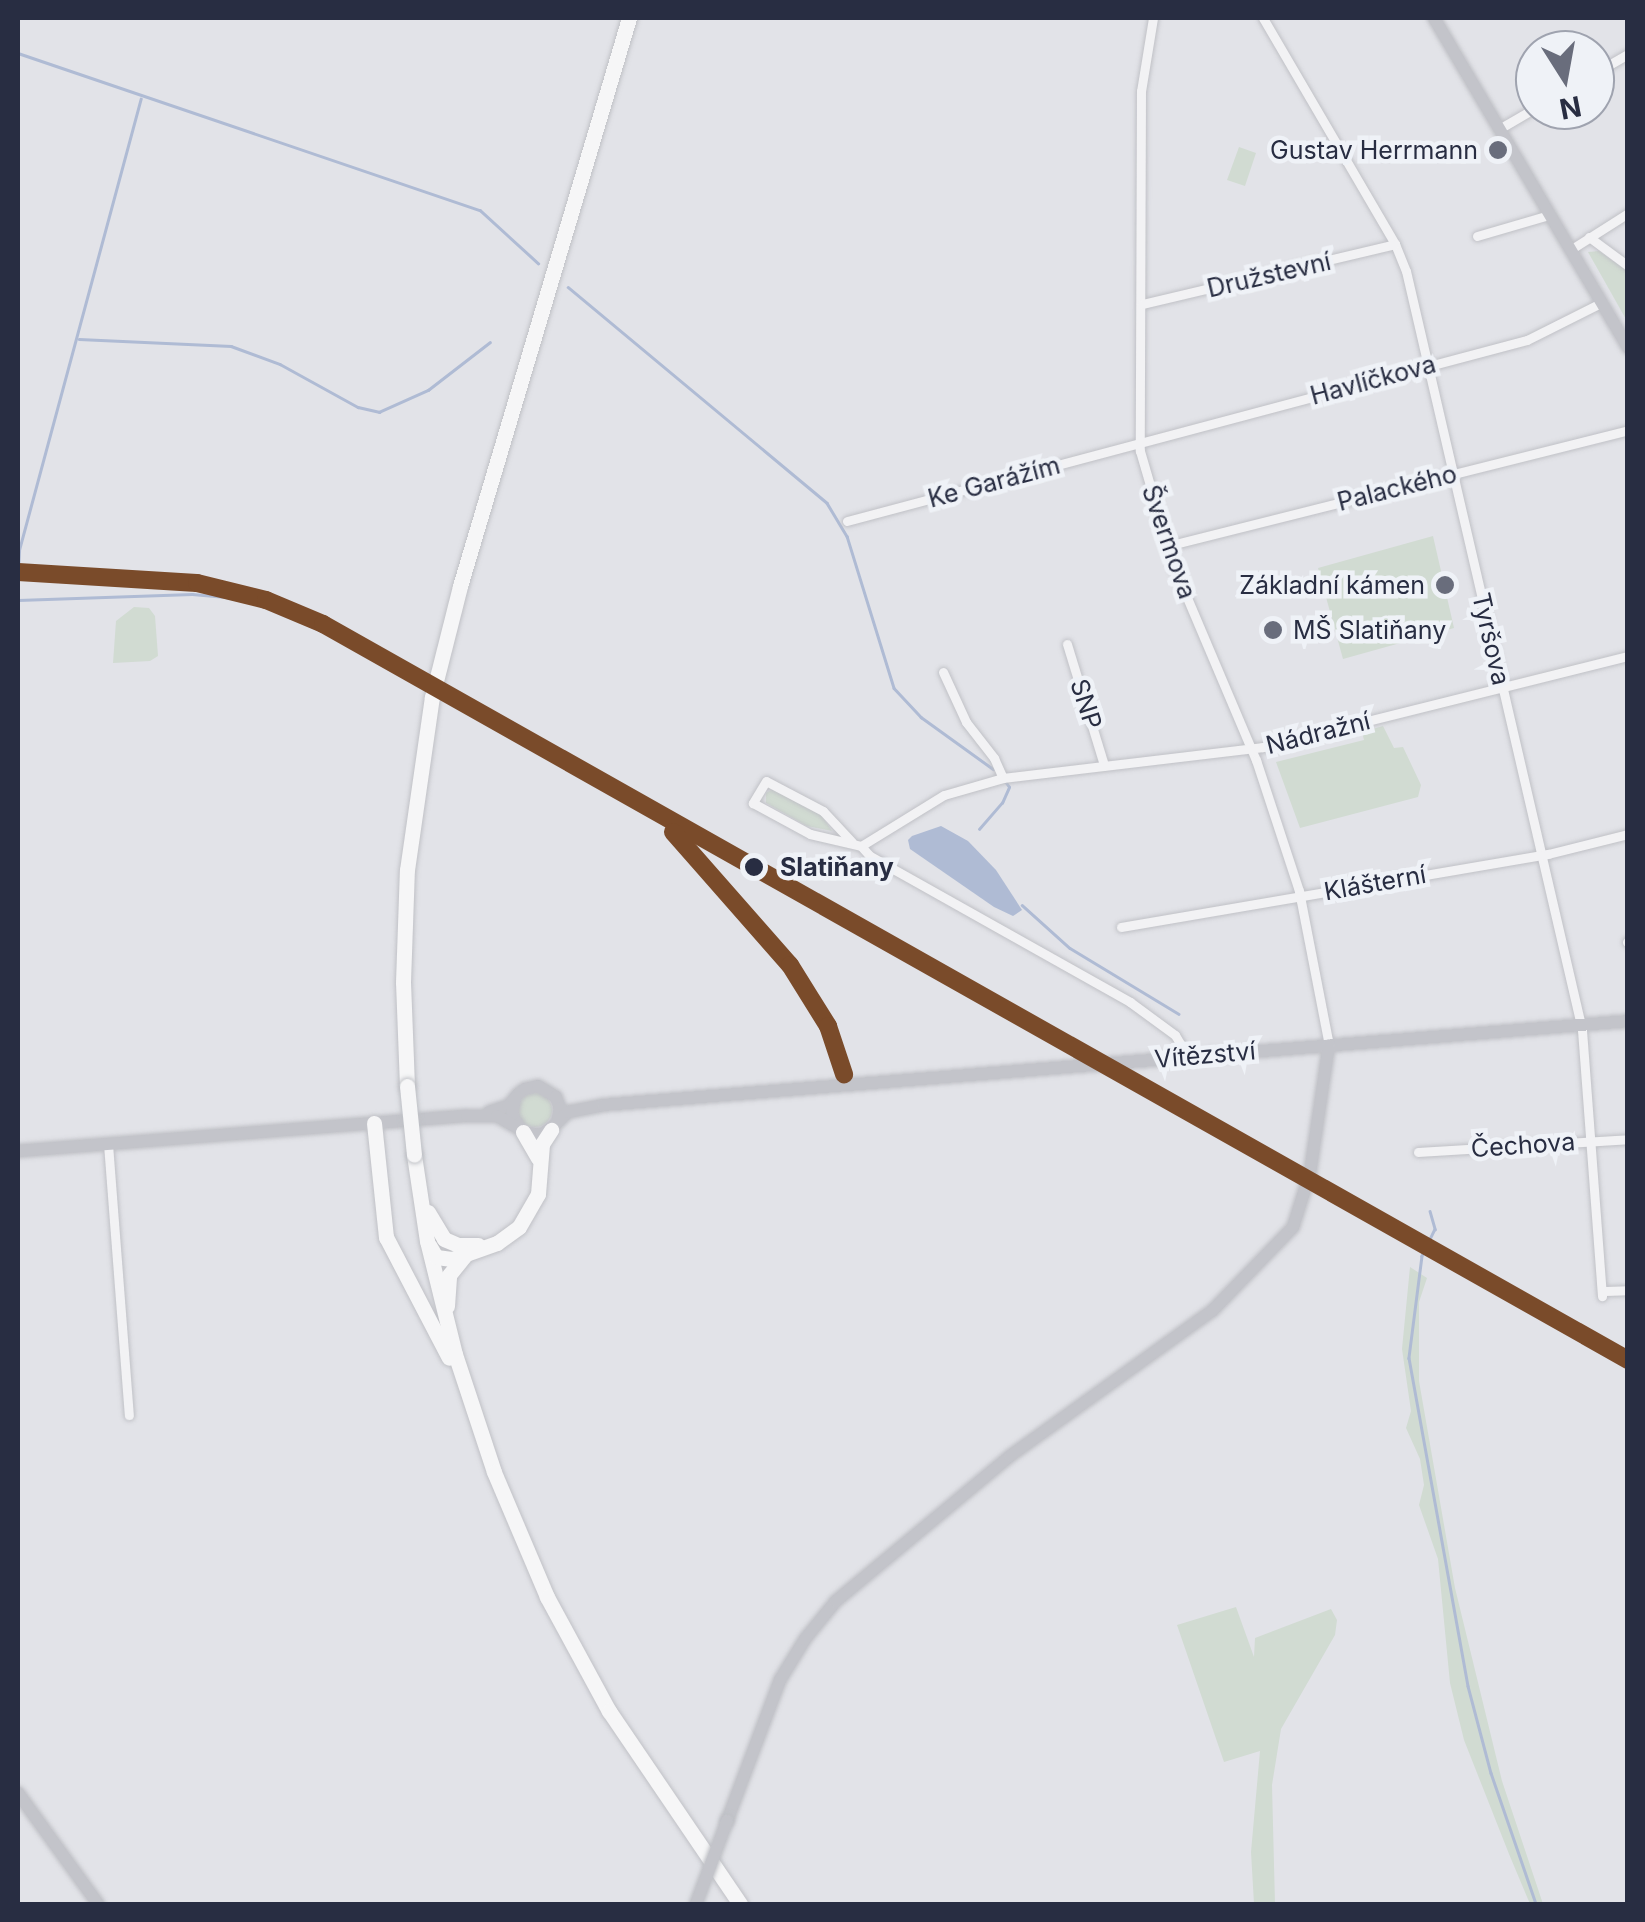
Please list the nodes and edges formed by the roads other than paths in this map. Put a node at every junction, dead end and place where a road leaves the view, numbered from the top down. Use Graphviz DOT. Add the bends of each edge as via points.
graph roads {
  1 [pos="629,18"];
  2 [pos="1153,18"];
  3 [pos="1263,18"];
  4 [pos="1434,18"];
  5 [pos="1515,120"];
  6 [pos="1499,129"];
  7 [pos="1628,213"];
  8 [pos="1549,215"];
  9 [pos="1477,236"];
  10 [pos="1589,238"];
  11 [pos="1395,244"];
  12 [pos="1570,250"];
  13 [pos="1628,266"];
  14 [pos="1601,303"];
  15 [pos="1142,304"];
  16 [pos="1628,348"];
  17 [pos="1428,366"];
  18 [pos="1628,430"];
  19 [pos="1140,442"];
  20 [pos="1453,474"];
  21 [pos="848,521"];
  22 [pos="1167,546"];
  23 [pos="1066,644"];
  24 [pos="1628,656"];
  25 [pos="943,672"];
  26 [pos="1502,687"];
  27 [pos="1251,749"];
  28 [pos="1104,765"];
  29 [pos="1002,778"];
  30 [pos="1628,834"];
  31 [pos="856,844"];
  32 [pos="1540,854"];
  33 [pos="1300,896"];
  34 [pos="1121,927"];
  35 [pos="1628,1021"];
  36 [pos="1581,1025"];
  37 [pos="1329,1045"];
  38 [pos="1188,1057"];
  39 [pos="556,1097"];
  40 [pos="515,1098"];
  41 [pos="603,1105"];
  42 [pos="467,1116"];
  43 [pos="374,1123"];
  44 [pos="554,1126"];
  45 [pos="521,1130"];
  46 [pos="1628,1139"];
  47 [pos="1592,1140"];
  48 [pos="108,1144"];
  49 [pos="18,1152"];
  50 [pos="1418,1152"];
  51 [pos="540,1177"];
  52 [pos="418,1190"];
  53 [pos="512,1234"];
  54 [pos="427,1241"];
  55 [pos="468,1254"];
  56 [pos="1628,1290"];
  57 [pos="448,1330"];
  58 [pos="473,1410"];
  59 [pos="129,1416"];
  60 [pos="18,1793"];
  61 [pos="98,1904"];
  62 [pos="696,1904"];
  63 [pos="740,1904"];
  1 -- 52 [label="main road, bridge" via="450,623 424,737 406,895 407,1086"];
  2 -- 15 [label="street, Švermova" via="1142,91"];
  3 -- 11 [label="street, Tyršova"];
  4 -- 6 [label="main road"];
  5 -- 6 [label="street"];
  6 -- 8 [label="main road"];
  7 -- 10 [label="street"];
  8 -- 9 [label="street"];
  8 -- 12 [label="main road"];
  10 -- 12 [label="street"];
  10 -- 13 [label="street"];
  11 -- 15 [label="street, Družstevní"];
  11 -- 17 [label="street, Tyršova"];
  12 -- 14 [label="main road"];
  14 -- 16 [label="main road"];
  14 -- 17 [label="street, Havlíčkova" via="1534,338"];
  15 -- 19 [label="street, Švermova"];
  17 -- 19 [label="street, Havlíčkova"];
  17 -- 20 [label="street, Tyršova"];
  18 -- 20 [label="street, Palackého"];
  19 -- 21 [label="street, Ke Garážím"];
  19 -- 22 [label="street, Švermova"];
  20 -- 22 [label="street, Palackého"];
  20 -- 26 [label="street, Tyršova"];
  22 -- 27 [label="street, Švermova"];
  23 -- 28 [label="street, SNP"];
  24 -- 26 [label="street, Nádražní"];
  25 -- 29 [label="street"];
  26 -- 27 [label="street, Nádražní"];
  26 -- 32 [label="street, Tyršova"];
  27 -- 28 [label="street, Nádražní"];
  27 -- 33 [label="street, Švermova"];
  28 -- 29 [label="street, Nádražní"];
  29 -- 31 [label="street, Nádražní" via="944,795"];
  30 -- 32 [label="street, Klášterní"];
  31 -- 31 [label="street" via="823,812 766,781 753,803 810,834"];
  31 -- 38 [label="street" via="1130,1002 1178,1038"];
  32 -- 33 [label="street, Klášterní"];
  32 -- 36 [label="street, Tyršova"];
  33 -- 34 [label="street, Klášterní"];
  33 -- 37 [label="street, Švermova"];
  35 -- 36 [label="main road, Vítězství"];
  36 -- 37 [label="main road, Vítězství"];
  36 -- 47 [label="street, Tyršova"];
  37 -- 38 [label="main road, Vítězství"];
  37 -- 62 [label="main road, bridge" via="1296,1222 1223,1301 1010,1456 826,1612 780,1680"];
  38 -- 41 [label="main road, Vítězství"];
  39 -- 40 [label="main road" via="533,1086"];
  39 -- 41 [label="main road"];
  39 -- 44 [label="main road" via="560,1112"];
  40 -- 42 [label="main road" via="500,1110"];
  40 -- 45 [label="main road" via="511,1112"];
  41 -- 44 [label="main road" via="573,1110"];
  42 -- 43 [label="main road"];
  42 -- 45 [label="main road" via="497,1116"];
  43 -- 48 [label="main road"];
  43 -- 58 [label="main road" via="389,1248"];
  44 -- 45 [label="main road" via="537,1135"];
  44 -- 51 [label="main road" via="542,1144"];
  45 -- 51 [label="main road" via="535,1150"];
  46 -- 47 [label="street, Čechova"];
  47 -- 50 [label="street, Čechova"];
  47 -- 56 [label="street, Tyršova" via="1604,1293"];
  48 -- 49 [label="main road"];
  48 -- 59 [label="street"];
  51 -- 53 [label="main road" via="533,1208"];
  52 -- 53 [label="main road" via="435,1229 448,1241 484,1244"];
  52 -- 54 [label="main road"];
  53 -- 55 [label="main road"];
  54 -- 55 [label="main road" via="440,1259"];
  54 -- 57 [label="main road"];
  55 -- 57 [label="main road" via="449,1275"];
  57 -- 58 [label="main road"];
  58 -- 63 [label="main road" via="569,1641 643,1764"];
  60 -- 61 [label="main road"];
}
